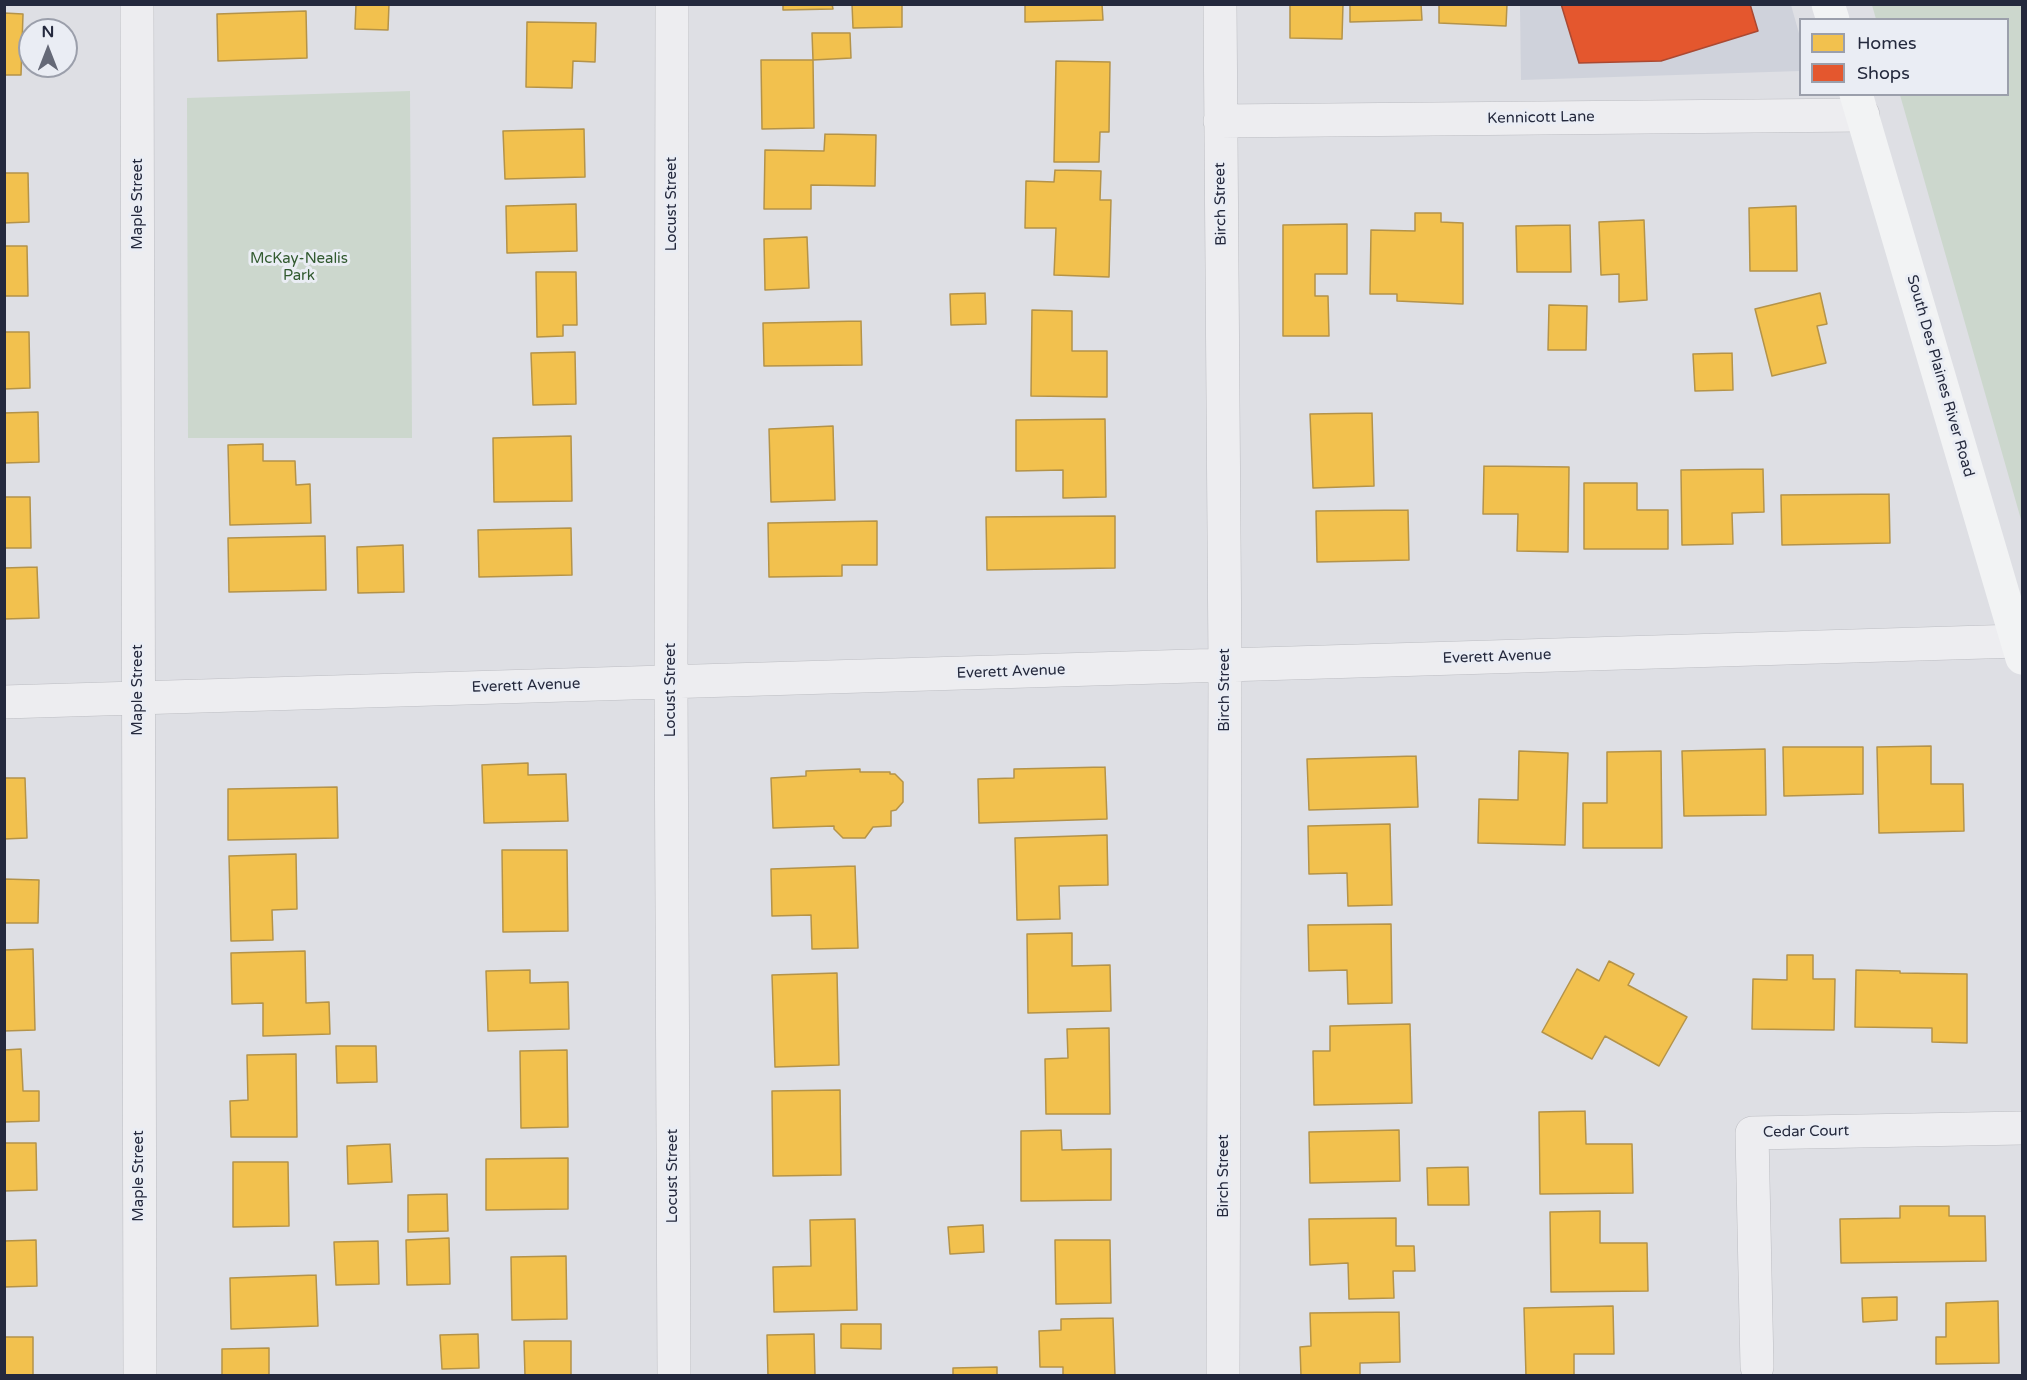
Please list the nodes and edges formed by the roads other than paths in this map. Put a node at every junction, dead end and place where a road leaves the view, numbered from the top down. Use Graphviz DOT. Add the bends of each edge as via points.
graph roads {
  1 [pos="137,4"];
  2 [pos="672,4"];
  3 [pos="1220,4"];
  4 [pos="1860,105"];
  5 [pos="1220,121"];
  6 [pos="2020,649"];
  7 [pos="1225,665"];
  8 [pos="671,682"];
  9 [pos="138,698"];
  10 [pos="4,702"];
  11 [pos="2022,1128"];
  12 [pos="1757,1367"];
  13 [pos="140,1376"];
  14 [pos="674,1376"];
  15 [pos="1223,1376"];
  1 -- 9 [label="street, Maple Street"];
  2 -- 8 [label="street, Locust Street"];
  3 -- 5 [label="street, Birch Street"];
  4 -- 5 [label="street, Kennicott Lane"];
  4 -- 6 [label="main road, South Des Plaines River Road"];
  5 -- 7 [label="street, Birch Street"];
  6 -- 7 [label="street, Everett Avenue"];
  7 -- 8 [label="street, Everett Avenue"];
  7 -- 15 [label="street, Birch Street"];
  8 -- 9 [label="street, Everett Avenue"];
  8 -- 14 [label="street, Locust Street"];
  9 -- 10 [label="street, Everett Avenue"];
  9 -- 13 [label="street, Maple Street"];
  11 -- 12 [label="street, Cedar Court" via="1752,1133"];
}
